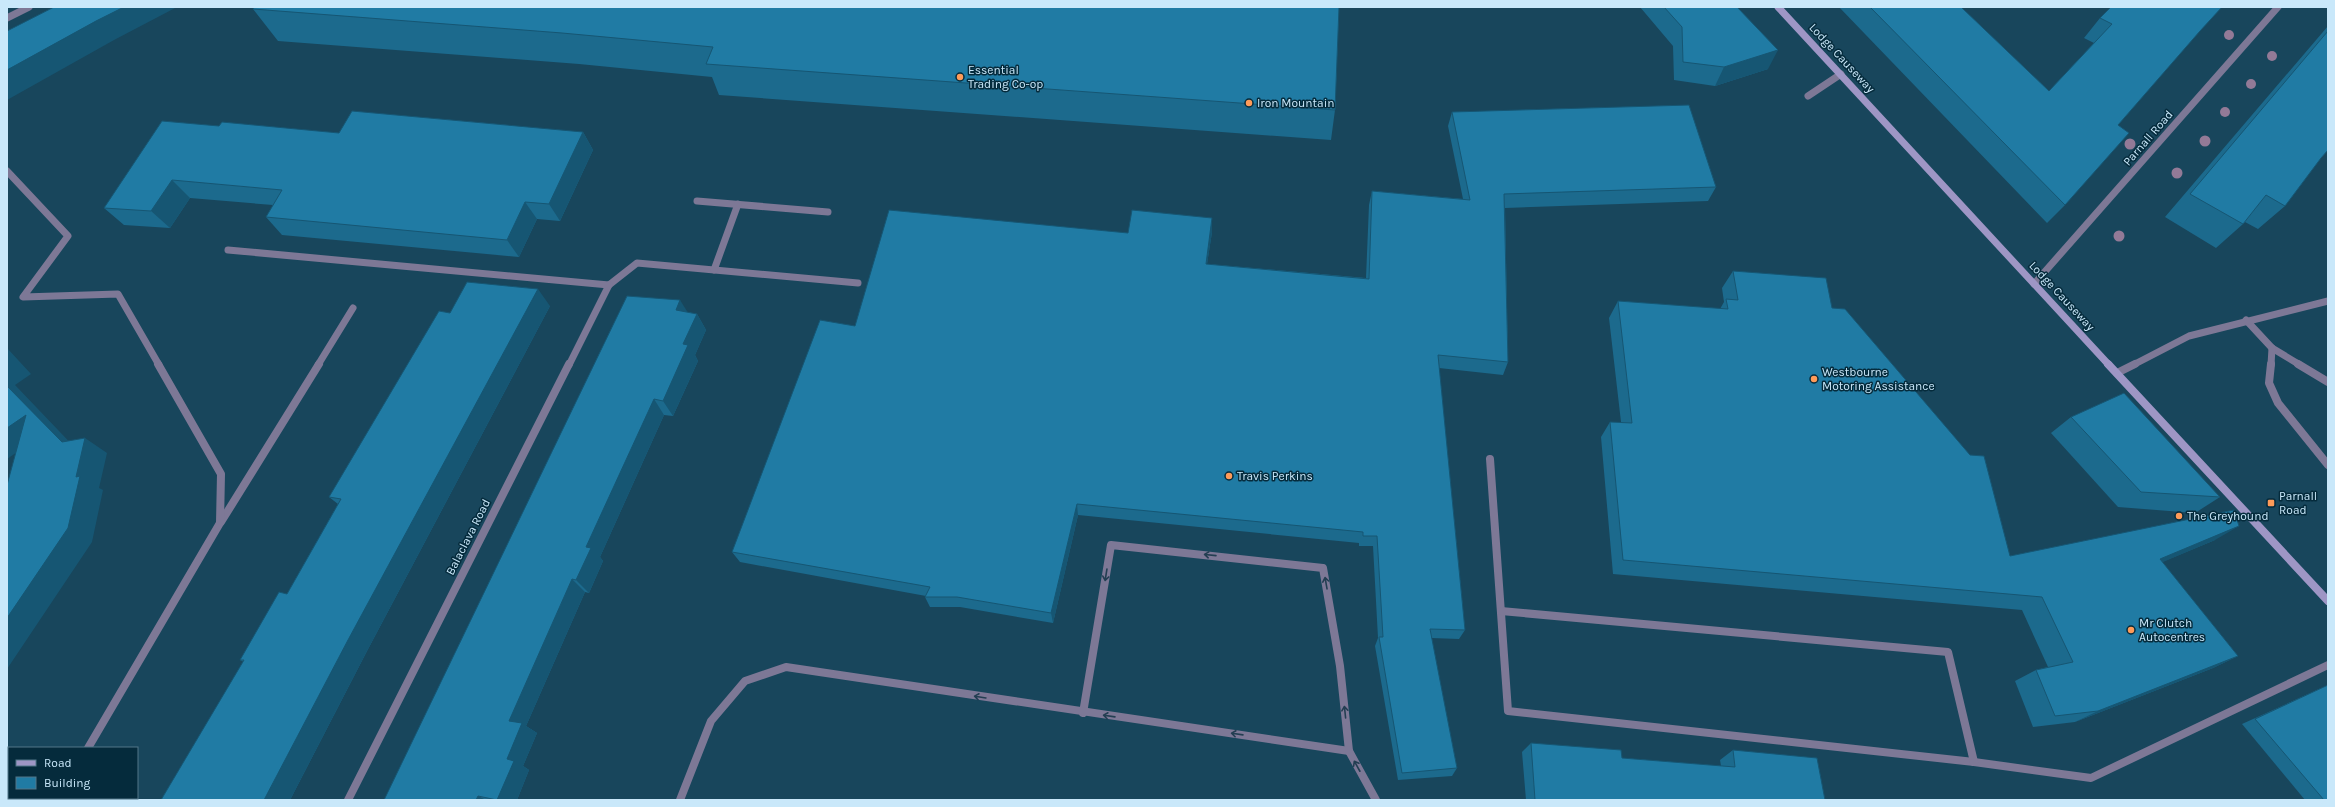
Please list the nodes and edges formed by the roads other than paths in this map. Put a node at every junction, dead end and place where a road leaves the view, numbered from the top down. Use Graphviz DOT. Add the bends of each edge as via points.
graph roads {
  1 [pos="29,7"];
  2 [pos="1778,7"];
  3 [pos="2278,7"];
  4 [pos="7,18"];
  5 [pos="1840,74"];
  6 [pos="1808,96"];
  7 [pos="7,171"];
  8 [pos="697,201"];
  9 [pos="738,204"];
  10 [pos="828,212"];
  11 [pos="228,250"];
  12 [pos="714,270"];
  13 [pos="858,283"];
  14 [pos="2034,284"];
  15 [pos="609,285"];
  16 [pos="2328,301"];
  17 [pos="353,308"];
  18 [pos="2246,320"];
  19 [pos="2272,348"];
  20 [pos="2117,373"];
  21 [pos="2328,382"];
  22 [pos="1490,459"];
  23 [pos="2328,465"];
  24 [pos="220,523"];
  25 [pos="2328,601"];
  26 [pos="1501,611"];
  27 [pos="2328,665"];
  28 [pos="1083,713"];
  29 [pos="89,747"];
  30 [pos="1349,751"];
  31 [pos="1974,762"];
  32 [pos="348,800"];
  33 [pos="680,800"];
  34 [pos="1376,800"];
  1 -- 4 [label="street"];
  2 -- 5 [label="main road, Lodge Causeway"];
  3 -- 14 [label="street, Parnall Road"];
  5 -- 6 [label="street"];
  5 -- 14 [label="main road, Lodge Causeway"];
  7 -- 24 [label="street" via="68,236 23,297 118,294 221,474"];
  8 -- 9 [label="street"];
  9 -- 10 [label="street"];
  9 -- 12 [label="street"];
  11 -- 15 [label="street"];
  12 -- 13 [label="street"];
  12 -- 15 [label="street" via="638,263"];
  14 -- 20 [label="main road, Lodge Causeway"];
  15 -- 32 [label="street, Balaclava Road"];
  16 -- 18 [label="street"];
  17 -- 24 [label="street"];
  18 -- 19 [label="street"];
  18 -- 20 [label="street" via="2189,336"];
  19 -- 21 [label="street"];
  19 -- 23 [label="street" via="2269,383 2278,403"];
  20 -- 25 [label="main road, Lodge Causeway"];
  22 -- 26 [label="street"];
  24 -- 29 [label="street"];
  26 -- 31 [label="street" via="1948,652"];
  26 -- 31 [label="street" via="1508,711"];
  27 -- 31 [label="street" via="2091,778"];
  30 -- 28 [label="street, one-way"];
  30 -- 28 [label="street, one-way" via="1340,666 1323,568 1111,544"];
  28 -- 33 [label="street, one-way" via="786,667 744,681 711,721"];
  34 -- 30 [label="street, one-way"];
}
